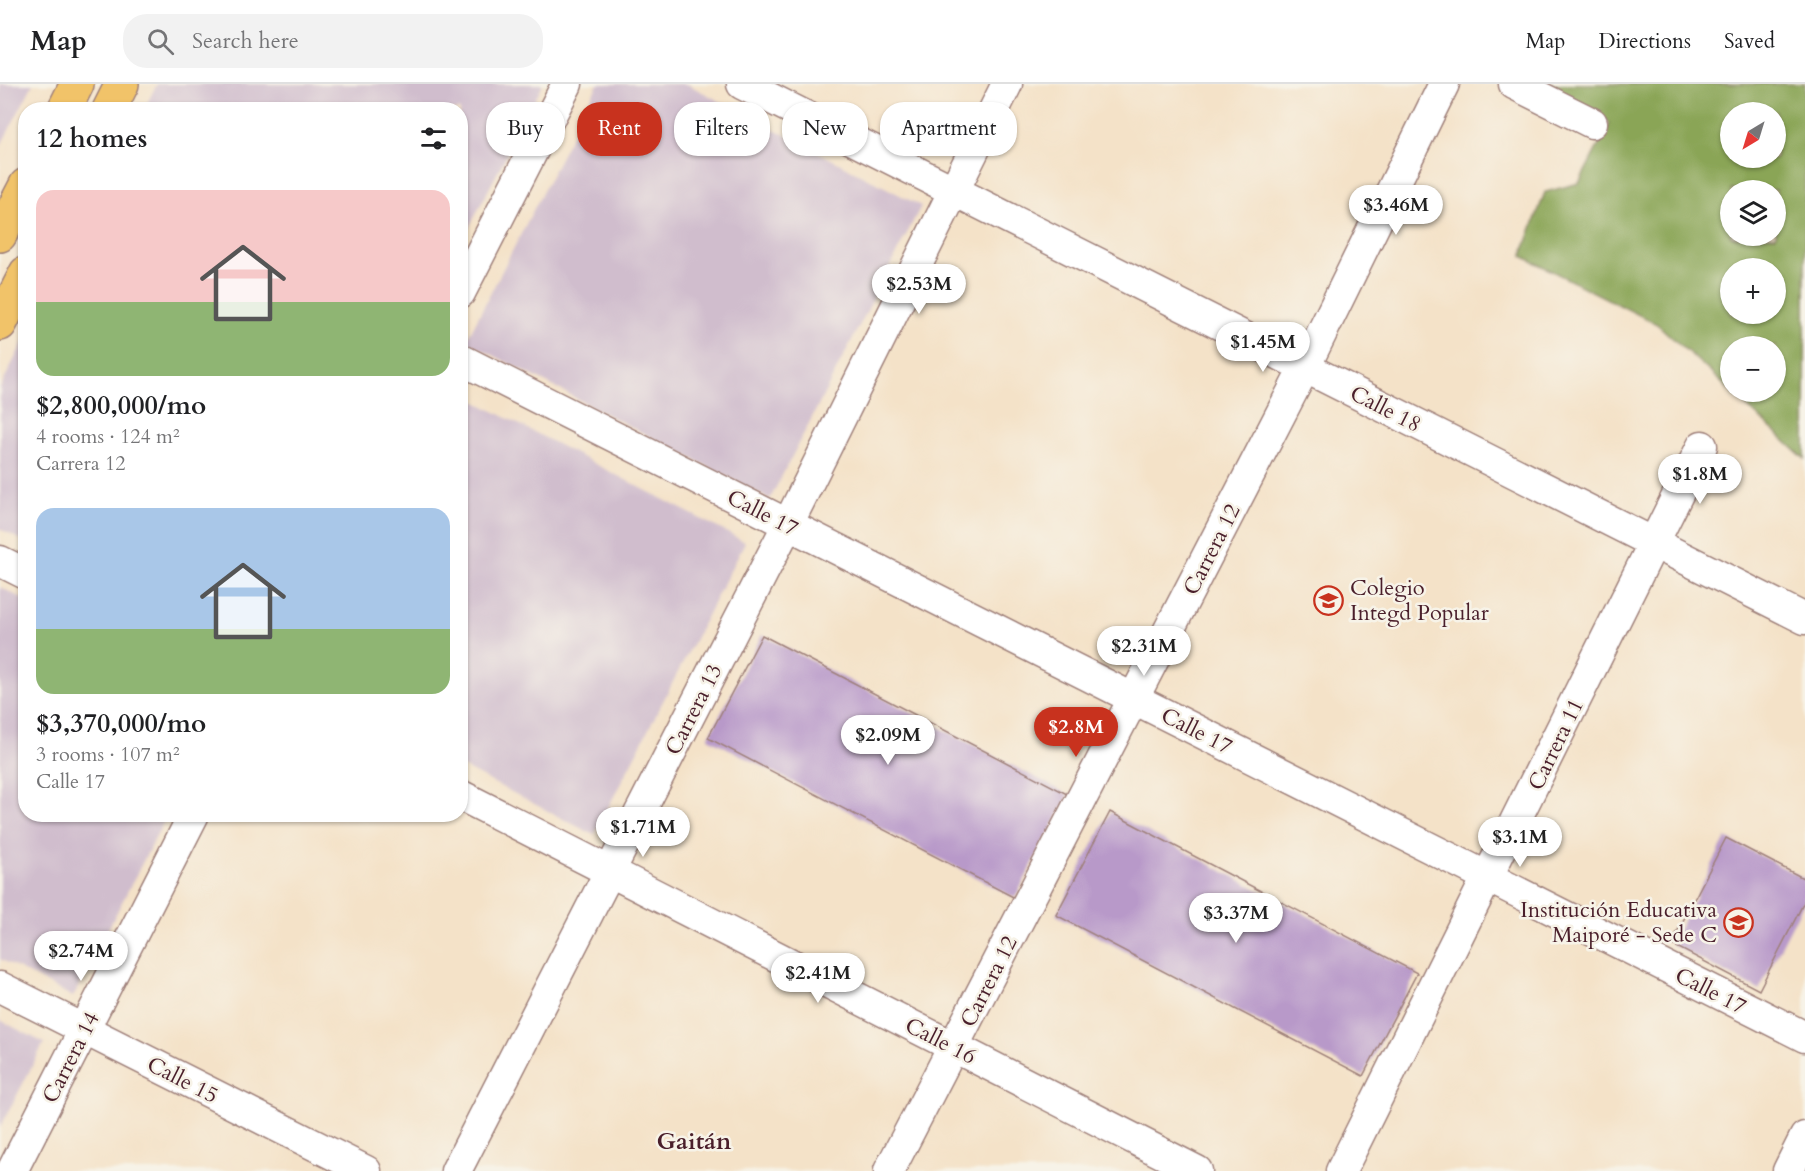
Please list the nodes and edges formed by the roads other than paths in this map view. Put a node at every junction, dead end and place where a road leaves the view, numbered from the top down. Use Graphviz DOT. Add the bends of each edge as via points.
graph roads {
  1 [pos="77,84"];
  2 [pos="122,84"];
  3 [pos="567,84"];
  4 [pos="742,84"];
  5 [pos="1006,84"];
  6 [pos="1444,84"];
  7 [pos="1514,84"];
  8 [pos="68,102"];
  9 [pos="113,102"];
  10 [pos="1592,123"];
  11 [pos="954,190"];
  12 [pos="18,200"];
  13 [pos="0,235"];
  14 [pos="468,277"];
  15 [pos="18,289"];
  16 [pos="0,324"];
  17 [pos="468,363"];
  18 [pos="1305,367"];
  19 [pos="1702,446"];
  20 [pos="788,524"];
  21 [pos="1655,543"];
  22 [pos="0,561"];
  23 [pos="18,570"];
  24 [pos="1805,618"];
  25 [pos="1134,699"];
  26 [pos="468,799"];
  27 [pos="190,822"];
  28 [pos="610,871"];
  29 [pos="1489,877"];
  30 [pos="0,987"];
  31 [pos="84,1029"];
  32 [pos="1805,1037"];
  33 [pos="954,1047"];
  34 [pos="1805,1137"];
  35 [pos="12,1171"];
  36 [pos="366,1171"];
  37 [pos="456,1171"];
  38 [pos="889,1171"];
  39 [pos="1197,1171"];
  40 [pos="1341,1171"];
  41 [pos="1788,1171"];
  1 -- 8 [label="main road"];
  2 -- 9 [label="main road"];
  3 -- 14 [label="street"];
  4 -- 11 [label="street, Calle 18"];
  5 -- 11 [label="street, Carrera 13"];
  6 -- 18 [label="street, Carrera 12"];
  7 -- 10 [label="street"];
  11 -- 18 [label="street, Calle 18"];
  11 -- 20 [label="street, Carrera 13"];
  12 -- 13 [label="main road"];
  15 -- 16 [label="main road"];
  17 -- 20 [label="street, Calle 17"];
  18 -- 21 [label="street, Calle 18"];
  18 -- 25 [label="street, Carrera 12"];
  19 -- 21 [label="street, Carrera 11"];
  20 -- 25 [label="street, Calle 17"];
  20 -- 28 [label="street, Carrera 13"];
  21 -- 24 [label="street, Calle 18"];
  21 -- 29 [label="street, Carrera 11"];
  22 -- 23 [label="street"];
  25 -- 29 [label="street, Calle 17"];
  25 -- 33 [label="street, Carrera 12"];
  26 -- 28 [label="street, Calle 16"];
  27 -- 31 [label="street, Carrera 14"];
  28 -- 33 [label="street, Calle 16"];
  28 -- 37 [label="street, Carrera 13"];
  29 -- 32 [label="street, Calle 17"];
  29 -- 40 [label="street, Carrera 11"];
  30 -- 31 [label="street, Calle 15"];
  31 -- 35 [label="street, Carrera 14"];
  31 -- 36 [label="street, Calle 15"];
  33 -- 38 [label="street, Carrera 12"];
  33 -- 39 [label="street, Calle 16"];
  34 -- 41 [label="street"];
}
